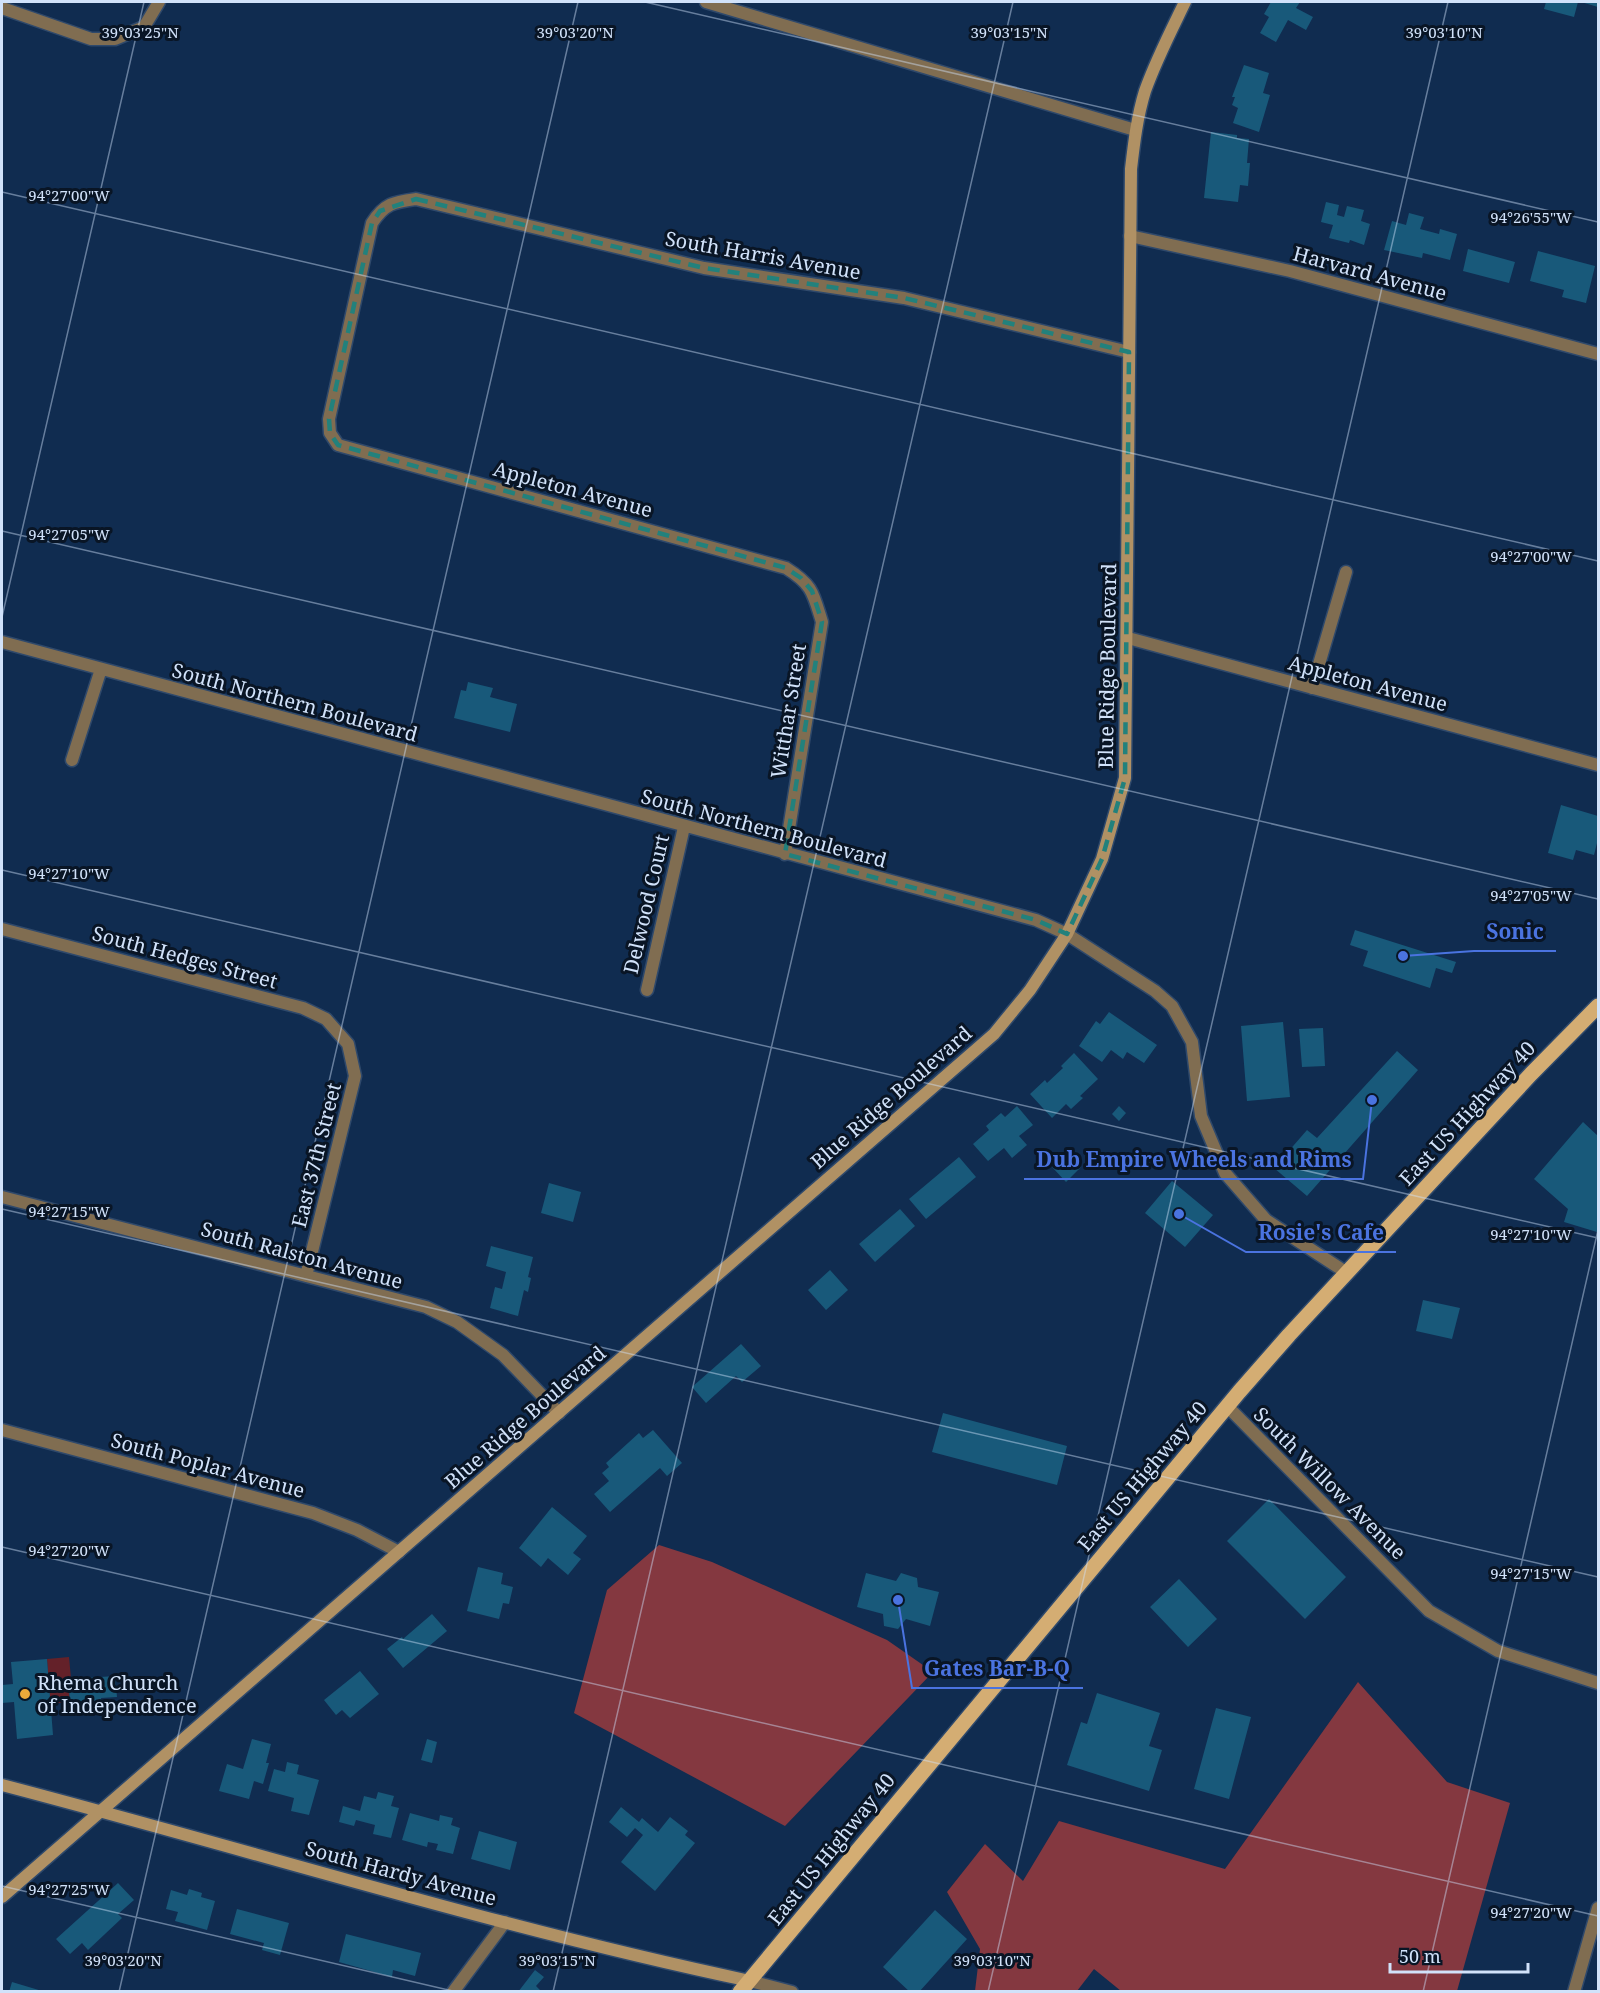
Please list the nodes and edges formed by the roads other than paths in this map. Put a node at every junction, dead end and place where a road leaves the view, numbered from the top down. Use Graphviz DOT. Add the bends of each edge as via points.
graph roads {
  1 [pos="159,2"];
  2 [pos="706,2"];
  3 [pos="1185,2"];
  4 [pos="2,8"];
  5 [pos="1135,130"];
  6 [pos="1130,236"];
  7 [pos="1129,352"];
  8 [pos="1599,354"];
  9 [pos="334,440"];
  10 [pos="1346,573"];
  11 [pos="801,578"];
  12 [pos="1128,638"];
  13 [pos="2,642"];
  14 [pos="101,669"];
  15 [pos="1312,688"];
  16 [pos="72,760"];
  17 [pos="1599,765"];
  18 [pos="684,827"];
  19 [pos="785,854"];
  20 [pos="2,929"];
  21 [pos="1067,934"];
  22 [pos="647,990"];
  23 [pos="1599,1006"];
  24 [pos="348,1044"];
  25 [pos="2,1197"];
  26 [pos="1347,1273"];
  27 [pos="306,1276"];
  28 [pos="1227,1407"];
  29 [pos="559,1413"];
  30 [pos="2,1430"];
  31 [pos="399,1552"];
  32 [pos="1599,1683"];
  33 [pos="2,1785"];
  34 [pos="101,1811"];
  35 [pos="2,1898"];
  36 [pos="1599,1908"];
  37 [pos="505,1922"];
  38 [pos="745,1986"];
  39 [pos="453,1992"];
  40 [pos="792,1992"];
  41 [pos="1574,1992"];
  1 -- 4 [label="street" via="144,27 115,39 91,39"];
  2 -- 5 [label="street"];
  3 -- 5 [label="street, Blue Ridge Boulevard" via="1157,62"];
  5 -- 6 [label="street, Blue Ridge Boulevard"];
  6 -- 7 [label="street, Blue Ridge Boulevard"];
  6 -- 8 [label="street, Harvard Avenue" via="1290,271"];
  7 -- 9 [label="street, South Harris Avenue" via="904,298 704,268 416,199 391,203 372,222 328,419"];
  7 -- 12 [label="street, Blue Ridge Boulevard"];
  9 -- 11 [label="street, Appleton Avenue" via="338,445 786,568"];
  10 -- 15 [label="street"];
  11 -- 19 [label="street, Witthar Street" via="812,591 822,622"];
  12 -- 15 [label="street, Appleton Avenue"];
  12 -- 21 [label="street, Blue Ridge Boulevard" via="1125,778 1101,859"];
  13 -- 14 [label="street, South Northern Boulevard"];
  14 -- 16 [label="street"];
  14 -- 18 [label="street, South Northern Boulevard"];
  15 -- 17 [label="street, Appleton Avenue"];
  18 -- 19 [label="street, South Northern Boulevard"];
  18 -- 22 [label="street, Delwood Court"];
  19 -- 21 [label="street, South Northern Boulevard" via="1036,920"];
  20 -- 24 [label="street, South Hedges Street" via="303,1008 326,1019"];
  21 -- 26 [label="street, South Northern Boulevard" via="1172,1006 1192,1042 1201,1116 1225,1173 1266,1220"];
  21 -- 29 [label="street, Blue Ridge Boulevard" via="1030,990 994,1034"];
  23 -- 26 [label="main road, East US Highway 40"];
  24 -- 27 [label="street, East 37th Street" via="355,1076"];
  25 -- 27 [label="street, South Ralston Avenue"];
  26 -- 28 [label="main road, East US Highway 40"];
  27 -- 29 [label="street, South Ralston Avenue" via="426,1308 457,1322 503,1354"];
  28 -- 32 [label="street, South Willow Avenue" via="1429,1611 1498,1651"];
  28 -- 38 [label="main road, East US Highway 40"];
  29 -- 31 [label="street, Blue Ridge Boulevard"];
  30 -- 31 [label="street, South Poplar Avenue" via="313,1513"];
  31 -- 34 [label="street, Blue Ridge Boulevard"];
  33 -- 34 [label="street, South Hardy Avenue"];
  34 -- 35 [label="street, Blue Ridge Boulevard"];
  34 -- 37 [label="street, South Hardy Avenue"];
  36 -- 41 [label="street"];
  37 -- 38 [label="street, South Hardy Avenue"];
  37 -- 39 [label="street"];
  38 -- 40 [label="street, South Hardy Avenue"];
}
